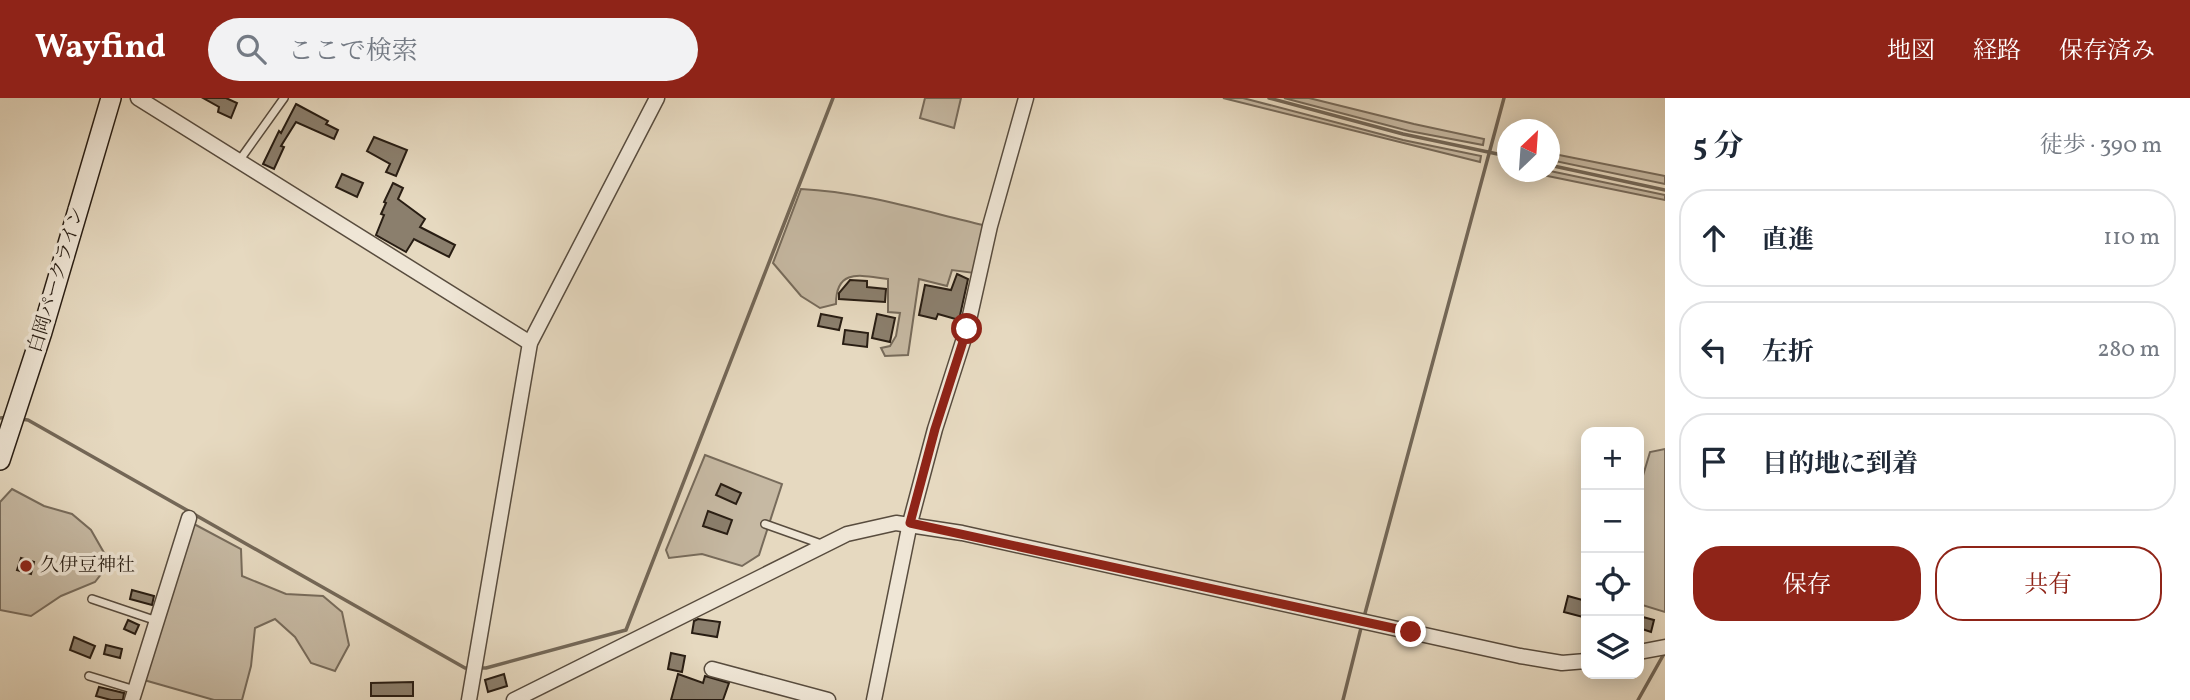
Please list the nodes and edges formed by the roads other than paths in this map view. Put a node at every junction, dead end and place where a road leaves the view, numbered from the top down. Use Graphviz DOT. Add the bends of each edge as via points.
graph roads {
  1 [pos="111,98"];
  2 [pos="138,98"];
  3 [pos="284,98"];
  4 [pos="657,98"];
  5 [pos="1026,98"];
  6 [pos="239,161"];
  7 [pos="530,343"];
  8 [pos="0,460"];
  9 [pos="189,518"];
  10 [pos="910,523"];
  11 [pos="765,524"];
  12 [pos="824,545"];
  13 [pos="92,599"];
  14 [pos="157,621"];
  15 [pos="1665,647"];
  16 [pos="1644,651"];
  17 [pos="1581,661"];
  18 [pos="712,669"];
  19 [pos="89,676"];
  20 [pos="133,695"];
  21 [pos="470,700"];
  22 [pos="514,700"];
  23 [pos="828,700"];
  24 [pos="874,700"];
  1 -- 8 [label="street, 白岡パークライン"];
  2 -- 6 [label="street"];
  3 -- 6 [label="lane"];
  4 -- 7 [label="street"];
  5 -- 10 [label="street" via="967,329"];
  6 -- 7 [label="street"];
  7 -- 21 [label="street"];
  9 -- 14 [label="street"];
  10 -- 12 [label="street" via="847,534"];
  10 -- 17 [label="street" via="1520,656"];
  10 -- 24 [label="street"];
  11 -- 12 [label="lane"];
  12 -- 22 [label="street"];
  13 -- 14 [label="lane"];
  14 -- 20 [label="street"];
  15 -- 16 [label="street"];
  18 -- 23 [label="street"];
  19 -- 20 [label="lane"];
}
